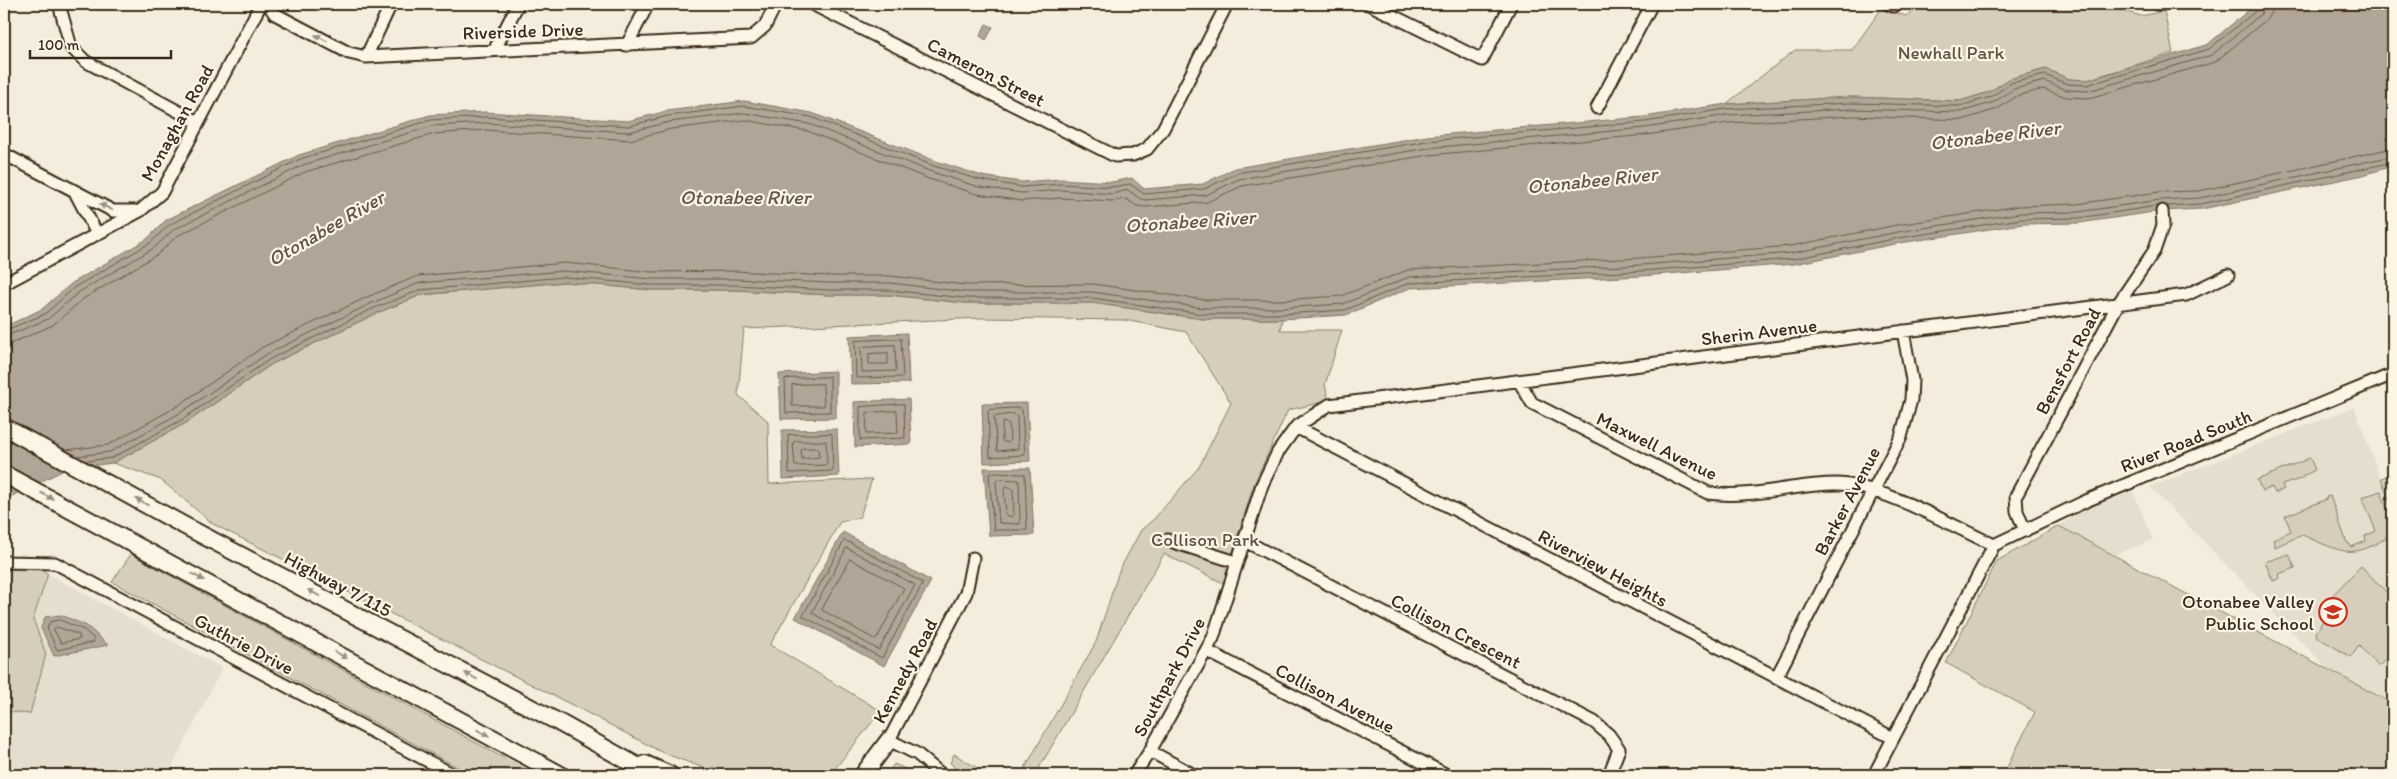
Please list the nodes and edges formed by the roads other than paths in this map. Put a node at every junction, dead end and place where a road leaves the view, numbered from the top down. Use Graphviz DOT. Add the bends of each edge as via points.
graph roads {
  1 [pos="59,4"];
  2 [pos="261,4"];
  3 [pos="268,4"];
  4 [pos="391,4"];
  5 [pos="518,4"];
  6 [pos="648,4"];
  7 [pos="776,4"];
  8 [pos="812,4"];
  9 [pos="1227,4"];
  10 [pos="1369,4"];
  11 [pos="1511,4"];
  12 [pos="1652,4"];
  13 [pos="1888,4"];
  14 [pos="1896,4"];
  15 [pos="2158,4"];
  16 [pos="2163,4"];
  17 [pos="627,45"];
  18 [pos="495,49"];
  19 [pos="366,57"];
  20 [pos="1597,108"];
  21 [pos="198,122"];
  22 [pos="4,154"];
  23 [pos="75,192"];
  24 [pos="140,210"];
  25 [pos="2162,211"];
  26 [pos="96,232"];
  27 [pos="2228,275"];
  28 [pos="4,284"];
  29 [pos="2118,304"];
  30 [pos="1903,332"];
  31 [pos="2393,374"];
  32 [pos="1519,381"];
  33 [pos="4,427"];
  34 [pos="1296,427"];
  35 [pos="4,474"];
  36 [pos="1873,489"];
  37 [pos="2024,530"];
  38 [pos="1167,540"];
  39 [pos="1243,540"];
  40 [pos="1994,545"];
  41 [pos="973,558"];
  42 [pos="8,561"];
  43 [pos="1236,562"];
  44 [pos="1207,651"];
  45 [pos="1776,678"];
  46 [pos="560,723"];
  47 [pos="1893,738"];
  48 [pos="889,740"];
  49 [pos="1150,751"];
  50 [pos="454,775"];
  51 [pos="561,775"];
  52 [pos="654,775"];
  53 [pos="670,775"];
  54 [pos="863,775"];
  55 [pos="876,775"];
  56 [pos="942,775"];
  57 [pos="1134,775"];
  58 [pos="1194,775"];
  59 [pos="1446,775"];
  60 [pos="1609,775"];
  61 [pos="1874,775"];
  1 -- 21 [label="street" via="72,46 85,61"];
  2 -- 21 [label="street, Monaghan Road"];
  19 -- 3 [label="street, Riverside Drive, one-way" via="349,53 275,14"];
  4 -- 19 [label="street"];
  5 -- 18 [label="street"];
  6 -- 17 [label="street"];
  7 -- 17 [label="street, Riverside Drive" via="765,26 751,38"];
  8 -- 9 [label="street, Cameron Street" via="1115,156 1133,155 1147,149 1163,129"];
  10 -- 11 [label="street" via="1482,60"];
  12 -- 20 [label="street"];
  13 -- 14 [label="street"];
  15 -- 16 [label="street"];
  17 -- 18 [label="street, Riverside Drive"];
  18 -- 19 [label="street, Riverside Drive"];
  21 -- 24 [label="street, Monaghan Road" via="162,192"];
  22 -- 23 [label="street"];
  24 -- 23 [label="street, one-way" via="113,211"];
  23 -- 26 [label="street"];
  24 -- 26 [label="street, Monaghan Road"];
  25 -- 29 [label="street, Bensfort Road" via="2163,225 2154,251"];
  26 -- 28 [label="street, Monaghan Road"];
  27 -- 29 [label="street, Sherin Avenue" via="2186,295"];
  29 -- 30 [label="street, Sherin Avenue"];
  29 -- 37 [label="street, Bensfort Road" via="2016,496"];
  30 -- 32 [label="street, Sherin Avenue"];
  30 -- 36 [label="street, Barker Avenue" via="1912,380 1911,400 1901,437"];
  31 -- 37 [label="street, River Road South" via="2086,501"];
  32 -- 34 [label="street, Sherin Avenue" via="1329,406"];
  32 -- 36 [label="street, Maxwell Avenue" via="1532,403 1708,494 1732,497 1837,484"];
  46 -- 33 [label="highway, Highway 7/115, one-way"];
  34 -- 39 [label="street, Southpark Drive" via="1278,452 1262,485"];
  34 -- 45 [label="street, Riverview Heights"];
  35 -- 51 [label="highway, one-way"];
  36 -- 40 [label="street, Maxwell Avenue"];
  36 -- 45 [label="street, Barker Avenue"];
  37 -- 40 [label="street, River Road South"];
  38 -- 43 [label="street"];
  39 -- 43 [label="street, Southpark Drive"];
  39 -- 60 [label="street, Collison Crescent" via="1594,722 1619,749"];
  40 -- 47 [label="street"];
  41 -- 48 [label="street, Kennedy Road" via="966,592"];
  42 -- 50 [label="street, Guthrie Drive" via="55,563"];
  43 -- 44 [label="street, Southpark Drive"];
  44 -- 49 [label="street, Southpark Drive"];
  44 -- 59 [label="street, Collison Avenue"];
  45 -- 47 [label="street, Riverview Heights"];
  46 -- 52 [label="highway, Highway 7/115"];
  46 -- 53 [label="highway"];
  47 -- 61 [label="street"];
  48 -- 54 [label="highway"];
  48 -- 55 [label="highway"];
  48 -- 56 [label="street, Kennedy Road" via="917,754"];
  49 -- 57 [label="street, Southpark Drive"];
  49 -- 58 [label="street"];
}
